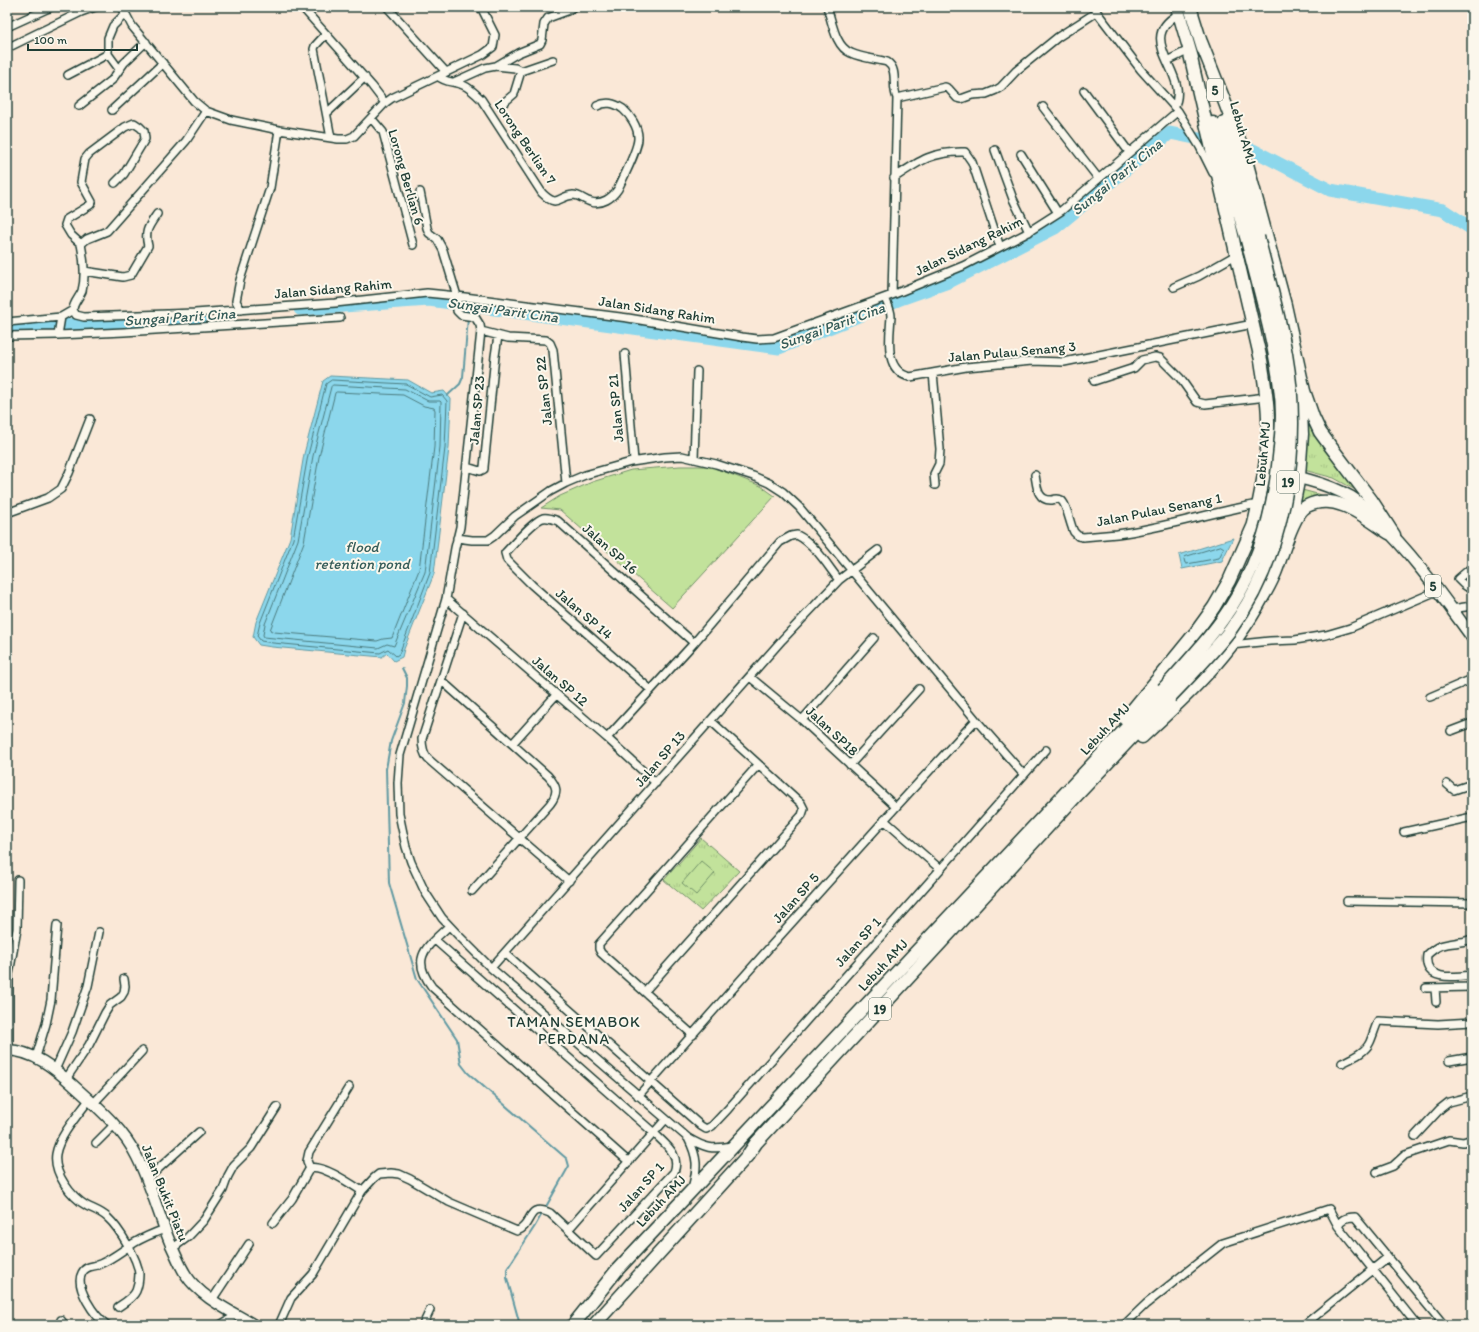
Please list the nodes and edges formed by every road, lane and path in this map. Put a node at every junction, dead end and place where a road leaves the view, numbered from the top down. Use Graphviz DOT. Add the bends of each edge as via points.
graph roads {
  1 [pos="51,7"];
  2 [pos="96,7"];
  3 [pos="302,7"];
  4 [pos="387,7"];
  5 [pos="481,7"];
  6 [pos="573,7"];
  7 [pos="827,7"];
  8 [pos="1190,7"];
  9 [pos="1095,9"];
  10 [pos="123,10"];
  11 [pos="1178,10"];
  12 [pos="7,27"];
  13 [pos="326,34"];
  14 [pos="146,42"];
  15 [pos="7,48"];
  16 [pos="1189,50"];
  17 [pos="108,54"];
  18 [pos="554,60"];
  19 [pos="1167,61"];
  20 [pos="163,63"];
  21 [pos="496,66"];
  22 [pos="119,69"];
  23 [pos="521,71"];
  24 [pos="446,72"];
  25 [pos="68,75"];
  26 [pos="438,76"];
  27 [pos="365,77"];
  28 [pos="454,82"];
  29 [pos="1084,91"];
  30 [pos="897,98"];
  31 [pos="385,103"];
  32 [pos="501,105"];
  33 [pos="79,106"];
  34 [pos="597,106"];
  35 [pos="1043,107"];
  36 [pos="1176,109"];
  37 [pos="112,110"];
  38 [pos="206,112"];
  39 [pos="327,113"];
  40 [pos="371,118"];
  41 [pos="279,130"];
  42 [pos="331,138"];
  43 [pos="1229,143"];
  44 [pos="1211,148"];
  45 [pos="995,150"];
  46 [pos="1129,152"];
  47 [pos="1022,154"];
  48 [pos="894,178"];
  49 [pos="1098,178"];
  50 [pos="115,183"];
  51 [pos="420,192"];
  52 [pos="1058,213"];
  53 [pos="157,214"];
  54 [pos="1029,232"];
  55 [pos="1252,238"];
  56 [pos="81,244"];
  57 [pos="413,245"];
  58 [pos="1000,247"];
  59 [pos="1236,255"];
  60 [pos="84,271"];
  61 [pos="1174,287"];
  62 [pos="457,298"];
  63 [pos="888,301"];
  64 [pos="241,310"];
  65 [pos="66,314"];
  66 [pos="340,318"];
  67 [pos="7,322"];
  68 [pos="1253,324"];
  69 [pos="481,332"];
  70 [pos="58,333"];
  71 [pos="7,336"];
  72 [pos="498,336"];
  73 [pos="1295,353"];
  74 [pos="625,354"];
  75 [pos="697,371"];
  76 [pos="933,373"];
  77 [pos="1094,381"];
  78 [pos="1267,397"];
  79 [pos="90,419"];
  80 [pos="1268,422"];
  81 [pos="1302,434"];
  82 [pos="694,459"];
  83 [pos="634,461"];
  84 [pos="467,467"];
  85 [pos="1035,475"];
  86 [pos="1264,475"];
  87 [pos="1298,480"];
  88 [pos="566,483"];
  89 [pos="935,485"];
  90 [pos="1259,504"];
  91 [pos="7,513"];
  92 [pos="1253,528"];
  93 [pos="1394,535"];
  94 [pos="457,538"];
  95 [pos="1288,538"];
  96 [pos="878,550"];
  97 [pos="505,553"];
  98 [pos="1472,567"];
  99 [pos="851,570"];
  100 [pos="839,580"];
  101 [pos="1472,590"];
  102 [pos="1437,591"];
  103 [pos="446,599"];
  104 [pos="1471,606"];
  105 [pos="1451,609"];
  106 [pos="463,613"];
  107 [pos="1472,637"];
  108 [pos="874,638"];
  109 [pos="694,643"];
  110 [pos="1231,645"];
  111 [pos="750,677"];
  112 [pos="1472,679"];
  113 [pos="442,681"];
  114 [pos="918,689"];
  115 [pos="651,690"];
  116 [pos="556,695"];
  117 [pos="1430,697"];
  118 [pos="802,720"];
  119 [pos="976,720"];
  120 [pos="711,721"];
  121 [pos="1472,723"];
  122 [pos="1451,731"];
  123 [pos="607,738"];
  124 [pos="513,743"];
  125 [pos="1046,750"];
  126 [pos="758,765"];
  127 [pos="850,765"];
  128 [pos="1024,775"];
  129 [pos="656,783"];
  130 [pos="1447,784"];
  131 [pos="1472,784"];
  132 [pos="1075,790"];
  133 [pos="896,807"];
  134 [pos="1472,817"];
  135 [pos="884,820"];
  136 [pos="1404,832"];
  137 [pos="520,838"];
  138 [pos="940,869"];
  139 [pos="18,880"];
  140 [pos="569,882"];
  141 [pos="472,891"];
  142 [pos="1347,901"];
  143 [pos="1472,903"];
  144 [pos="57,925"];
  145 [pos="449,926"];
  146 [pos="99,932"];
  147 [pos="1472,939"];
  148 [pos="435,940"];
  149 [pos="505,953"];
  150 [pos="491,968"];
  151 [pos="1472,975"];
  152 [pos="124,979"];
  153 [pos="1472,987"];
  154 [pos="1426,988"];
  155 [pos="1435,988"];
  156 [pos="645,991"];
  157 [pos="1436,1002"];
  158 [pos="1472,1022"];
  159 [pos="693,1035"];
  160 [pos="8,1050"];
  161 [pos="142,1051"];
  162 [pos="36,1057"];
  163 [pos="1472,1057"];
  164 [pos="1449,1061"];
  165 [pos="1342,1063"];
  166 [pos="55,1070"];
  167 [pos="66,1079"];
  168 [pos="650,1082"];
  169 [pos="349,1087"];
  170 [pos="638,1096"];
  171 [pos="1472,1096"];
  172 [pos="91,1102"];
  173 [pos="277,1107"];
  174 [pos="666,1119"];
  175 [pos="114,1125"];
  176 [pos="199,1132"];
  177 [pos="654,1133"];
  178 [pos="1416,1136"];
  179 [pos="688,1138"];
  180 [pos="1472,1139"];
  181 [pos="96,1143"];
  182 [pos="734,1145"];
  183 [pos="629,1162"];
  184 [pos="310,1168"];
  185 [pos="1377,1172"];
  186 [pos="147,1179"];
  187 [pos="362,1191"];
  188 [pos="691,1192"];
  189 [pos="273,1223"];
  190 [pos="1338,1226"];
  191 [pos="165,1228"];
  192 [pos="568,1230"];
  193 [pos="249,1244"];
  194 [pos="128,1248"];
  195 [pos="172,1248"];
  196 [pos="1388,1257"];
  197 [pos="1372,1269"];
  198 [pos="212,1300"];
  199 [pos="118,1307"];
  200 [pos="430,1310"];
  201 [pos="237,1315"];
  202 [pos="103,1324"];
  203 [pos="220,1325"];
  204 [pos="254,1325"];
  205 [pos="278,1325"];
  206 [pos="423,1325"];
  207 [pos="573,1325"];
  208 [pos="594,1325"];
  209 [pos="1124,1325"];
  210 [pos="1304,1325"];
  211 [pos="1417,1325"];
  212 [pos="1444,1325"];
  1 -- 12 [label="street"];
  2 -- 15 [label="street"];
  3 -- 13 [label="street"];
  4 -- 24 [label="street"];
  5 -- 24 [label="street" via="495,35 493,48"];
  6 -- 21 [label="street" via="548,18 540,44"];
  7 -- 30 [label="street" via="838,41 843,47 850,53 892,65 894,92"];
  8 -- 43 [label="highway, Lebuh AMJ / 5"];
  9 -- 30 [label="street" via="992,92 961,99 945,87"];
  9 -- 36 [label="street" via="1141,70"];
  10 -- 14 [label="street"];
  10 -- 17 [label="street" via="108,38"];
  11 -- 16 [label="highway"];
  11 -- 19 [label="street" via="1162,30 1161,39"];
  13 -- 27 [label="street"];
  13 -- 39 [label="street" via="314,49"];
  14 -- 20 [label="street"];
  14 -- 22 [label="street"];
  16 -- 19 [label="street"];
  16 -- 43 [label="highway"];
  17 -- 22 [label="street"];
  17 -- 25 [label="street"];
  18 -- 23 [label="street"];
  19 -- 36 [label="street" via="1177,89"];
  20 -- 37 [label="street"];
  20 -- 38 [label="street"];
  21 -- 23 [label="street"];
  21 -- 28 [label="street" via="485,68"];
  22 -- 33 [label="street" via="112,80"];
  23 -- 32 [label="street" via="514,94"];
  24 -- 26 [label="street"];
  26 -- 28 [label="street, Lorong Berlian 7" via="442,80"];
  26 -- 31 [label="street"];
  27 -- 31 [label="street"];
  27 -- 39 [label="street"];
  28 -- 34 [label="street, Lorong Berlian 7" via="469,88 478,96 542,193 555,201 575,195 591,202 602,202 614,195 618,189 636,148 638,137 627,113 617,105 604,103"];
  29 -- 46 [label="street"];
  30 -- 48 [label="street"];
  31 -- 40 [label="street"];
  35 -- 49 [label="street"];
  36 -- 44 [label="street" via="1184,121"];
  36 -- 46 [label="street, Jalan Sidang Rahim"];
  38 -- 41 [label="street"];
  38 -- 56 [label="street" via="186,141 107,231"];
  39 -- 42 [label="street"];
  40 -- 42 [label="street" via="354,136 347,139"];
  40 -- 57 [label="street, Lorong Berlian 6" via="382,132"];
  41 -- 42 [label="street"];
  41 -- 64 [label="street" via="270,188 240,280 236,301"];
  43 -- 44 [label="highway"];
  43 -- 55 [label="highway, Lebuh AMJ / 19"];
  43 -- 73 [label="highway" via="1285,305"];
  44 -- 55 [label="highway, Lebuh AMJ / 19"];
  44 -- 59 [label="highway"];
  45 -- 54 [label="street"];
  46 -- 49 [label="street, Jalan Sidang Rahim"];
  47 -- 52 [label="street"];
  48 -- 58 [label="street" via="928,156 965,152 972,162"];
  48 -- 63 [label="street"];
  49 -- 52 [label="street, Jalan Sidang Rahim"];
  50 -- 56 [label="street" via="124,174 145,139 144,131 134,123 125,127 85,159 81,182 92,202 68,218 65,225"];
  51 -- 62 [label="street" via="427,228 444,250"];
  52 -- 54 [label="street, Jalan Sidang Rahim"];
  53 -- 60 [label="street" via="147,229 148,246 131,275 124,277"];
  54 -- 58 [label="street, Jalan Sidang Rahim"];
  55 -- 132 [label="highway, Lebuh AMJ / 19, bridge" via="1276,356 1280,389 1281,446 1266,532 1241,590 1222,620 1166,693"];
  56 -- 60 [label="street"];
  58 -- 63 [label="street, Jalan Sidang Rahim"];
  59 -- 61 [label="street"];
  59 -- 68 [label="highway"];
  60 -- 65 [label="street" via="82,290"];
  62 -- 63 [label="street, Jalan Sidang Rahim" via="628,318 757,339 774,338"];
  62 -- 64 [label="street, Jalan Sidang Rahim" via="427,293"];
  62 -- 69 [label="street" via="456,309 459,314 475,317"];
  63 -- 76 [label="street, Jalan Pulau Senang 3" via="891,315 891,356 895,368 902,375 910,377"];
  64 -- 65 [label="street, Jalan Sidang Rahim" via="84,317"];
  65 -- 67 [label="street"];
  65 -- 70 [label="street"];
  66 -- 70 [label="street" via="124,332"];
  68 -- 76 [label="street, Jalan Pulau Senang 3" via="1064,362 1032,361"];
  68 -- 78 [label="highway"];
  69 -- 72 [label="street, Jalan SP 22"];
  69 -- 84 [label="street"];
  70 -- 71 [label="street"];
  72 -- 84 [label="street, Jalan SP 23" via="484,469 480,471"];
  72 -- 88 [label="street, Jalan SP 22" via="546,340 554,350"];
  73 -- 81 [label="highway" via="1302,409"];
  73 -- 93 [label="highway" via="1304,391 1320,432"];
  74 -- 83 [label="street, Jalan SP 21"];
  75 -- 82 [label="street"];
  76 -- 89 [label="street" via="940,449 939,464 934,474"];
  77 -- 78 [label="street" via="1134,368 1142,360 1155,356 1180,378 1197,402 1205,404"];
  78 -- 80 [label="highway"];
  79 -- 91 [label="street" via="61,489 48,498"];
  80 -- 81 [label="highway" via="1271,441 1278,451 1294,450"];
  80 -- 86 [label="highway"];
  81 -- 87 [label="highway"];
  82 -- 83 [label="street" via="682,456"];
  82 -- 99 [label="street" via="753,476 784,492"];
  83 -- 88 [label="street"];
  84 -- 94 [label="street" via="462,517"];
  85 -- 90 [label="street, Jalan Pulau Senang 1" via="1043,499 1060,500 1074,532 1083,537 1118,534"];
  86 -- 87 [label="main road, 5"];
  86 -- 90 [label="highway"];
  87 -- 93 [label="main road, 5" via="1349,502"];
  87 -- 95 [label="highway"];
  88 -- 94 [label="street" via="514,516 488,540"];
  90 -- 92 [label="highway"];
  92 -- 95 [label="highway" via="1265,505 1274,501 1280,502 1286,506 1289,513"];
  92 -- 132 [label="highway" via="1214,607 1152,683"];
  93 -- 95 [label="highway" via="1350,507 1328,502 1313,503 1301,510"];
  93 -- 102 [label="main road, 5"];
  94 -- 103 [label="street"];
  95 -- 110 [label="highway" via="1262,599"];
  96 -- 99 [label="street, Jalan SP 13"];
  97 -- 109 [label="street, Jalan SP 16" via="537,520 553,519 564,526"];
  97 -- 115 [label="street, Jalan SP 14" via="507,560 532,584"];
  98 -- 101 [label="street" via="1458,579"];
  99 -- 100 [label="street, Jalan SP 13"];
  99 -- 119 [label="street"];
  100 -- 109 [label="street" via="803,538 798,535 791,536 780,542"];
  100 -- 111 [label="street, Jalan SP 13"];
  102 -- 105 [label="main road, 5"];
  102 -- 110 [label="street" via="1350,628 1326,635"];
  103 -- 106 [label="street, Jalan SP 12"];
  103 -- 145 [label="street" via="400,755 398,784 399,814 410,862 425,892"];
  104 -- 105 [label="street"];
  105 -- 107 [label="main road, 5"];
  106 -- 113 [label="street"];
  106 -- 116 [label="street, Jalan SP 12"];
  108 -- 118 [label="street"];
  109 -- 115 [label="street"];
  110 -- 132 [label="highway" via="1217,664 1173,709"];
  111 -- 118 [label="street, Jalan SP18"];
  111 -- 120 [label="street, Jalan SP 13"];
  112 -- 117 [label="street"];
  113 -- 124 [label="street"];
  113 -- 137 [label="street" via="422,739 424,754"];
  114 -- 127 [label="street"];
  115 -- 123 [label="street"];
  116 -- 123 [label="street, Jalan SP 12"];
  116 -- 124 [label="street"];
  118 -- 127 [label="street, Jalan SP18"];
  119 -- 128 [label="street"];
  119 -- 133 [label="street, Jalan SP 5"];
  120 -- 126 [label="street"];
  120 -- 129 [label="street, Jalan SP 13"];
  121 -- 122 [label="street"];
  123 -- 129 [label="street, Jalan SP 12"];
  124 -- 137 [label="street" via="554,782 556,790 550,804"];
  125 -- 128 [label="street, Jalan SP 1"];
  126 -- 156 [label="street" via="801,803 804,809 802,815"];
  126 -- 156 [label="street" via="599,944 601,953"];
  127 -- 133 [label="street, Jalan SP18"];
  128 -- 138 [label="street, Jalan SP 1"];
  129 -- 140 [label="street, Jalan SP 13"];
  130 -- 131 [label="street" via="1454,790"];
  132 -- 182 [label="highway, Lebuh AMJ / 19"];
  132 -- 208 [label="highway, Lebuh AMJ / 19"];
  133 -- 135 [label="street, Jalan SP 5"];
  134 -- 136 [label="street"];
  135 -- 138 [label="street"];
  135 -- 159 [label="street, Jalan SP 5"];
  137 -- 140 [label="street"];
  137 -- 141 [label="street"];
  138 -- 168 [label="street, Jalan SP 1" via="712,1126 706,1129 701,1126"];
  139 -- 160 [label="street" via="17,929 9,974"];
  140 -- 149 [label="street, Jalan SP 13"];
  142 -- 143 [label="street"];
  144 -- 162 [label="street" via="51,1000"];
  145 -- 148 [label="street"];
  145 -- 150 [label="street"];
  146 -- 166 [label="street" via="88,986"];
  147 -- 151 [label="street" via="1438,946 1427,955 1426,960 1434,974"];
  148 -- 177 [label="street"];
  148 -- 183 [label="street" via="424,951 421,962 424,976 432,987"];
  149 -- 150 [label="street, Jalan SP 13"];
  149 -- 168 [label="street"];
  150 -- 170 [label="street"];
  152 -- 167 [label="street" via="124,992 110,1005 89,1045"];
  153 -- 155 [label="street"];
  154 -- 155 [label="street"];
  155 -- 157 [label="street"];
  156 -- 159 [label="street"];
  158 -- 165 [label="street" via="1438,1024 1378,1021 1370,1043 1365,1049"];
  159 -- 168 [label="street, Jalan SP 5"];
  160 -- 162 [label="main road, Jalan Bukit Piatu"];
  161 -- 172 [label="street"];
  162 -- 166 [label="main road, Jalan Bukit Piatu"];
  163 -- 164 [label="street"];
  166 -- 167 [label="main road, Jalan Bukit Piatu"];
  167 -- 172 [label="main road, Jalan Bukit Piatu"];
  168 -- 170 [label="street, Jalan SP 5"];
  169 -- 184 [label="street" via="309,1152 307,1162"];
  170 -- 174 [label="street"];
  171 -- 178 [label="street" via="1449,1102"];
  172 -- 175 [label="main road, Jalan Bukit Piatu"];
  172 -- 194 [label="street" via="60,1141 56,1164 60,1176 77,1199 109,1218"];
  173 -- 195 [label="street" via="250,1148 234,1165 223,1190 204,1220 188,1237"];
  174 -- 177 [label="street"];
  174 -- 179 [label="street"];
  175 -- 181 [label="street"];
  175 -- 186 [label="main road, Jalan Bukit Piatu" via="129,1143"];
  176 -- 186 [label="street"];
  177 -- 183 [label="street"];
  177 -- 192 [label="street, Jalan SP 1" via="676,1158 677,1166 674,1172 596,1256"];
  179 -- 182 [label="street" via="707,1148"];
  179 -- 188 [label="street" via="696,1159"];
  180 -- 185 [label="street" via="1463,1142 1449,1140 1405,1155 1393,1166"];
  182 -- 188 [label="highway, Lebuh AMJ / 19"];
  183 -- 192 [label="street"];
  184 -- 187 [label="street" via="315,1167 329,1172"];
  184 -- 189 [label="street" via="292,1199"];
  186 -- 191 [label="main road, Jalan Bukit Piatu"];
  187 -- 192 [label="street" via="379,1174 391,1172 410,1179 449,1202 517,1231 521,1230 531,1214 543,1210 550,1213"];
  187 -- 205 [label="street" via="313,1274 291,1298"];
  188 -- 207 [label="highway, Lebuh AMJ / 19" via="617,1270"];
  190 -- 196 [label="street" via="1344,1219 1355,1217"];
  190 -- 197 [label="street"];
  190 -- 209 [label="street" via="1329,1209 1223,1243 1146,1304"];
  191 -- 194 [label="street"];
  191 -- 195 [label="main road, Jalan Bukit Piatu"];
  193 -- 198 [label="street"];
  194 -- 199 [label="street" via="139,1272 138,1283 136,1293"];
  194 -- 202 [label="street" via="99,1265 87,1267 80,1278 89,1305"];
  195 -- 198 [label="main road, Jalan Bukit Piatu" via="186,1275"];
  196 -- 197 [label="street"];
  196 -- 212 [label="street"];
  197 -- 210 [label="street"];
  197 -- 211 [label="street"];
  198 -- 201 [label="main road, Jalan Bukit Piatu"];
  200 -- 206 [label="street"];
  201 -- 203 [label="street"];
  201 -- 204 [label="main road, Jalan Bukit Piatu"];
}
